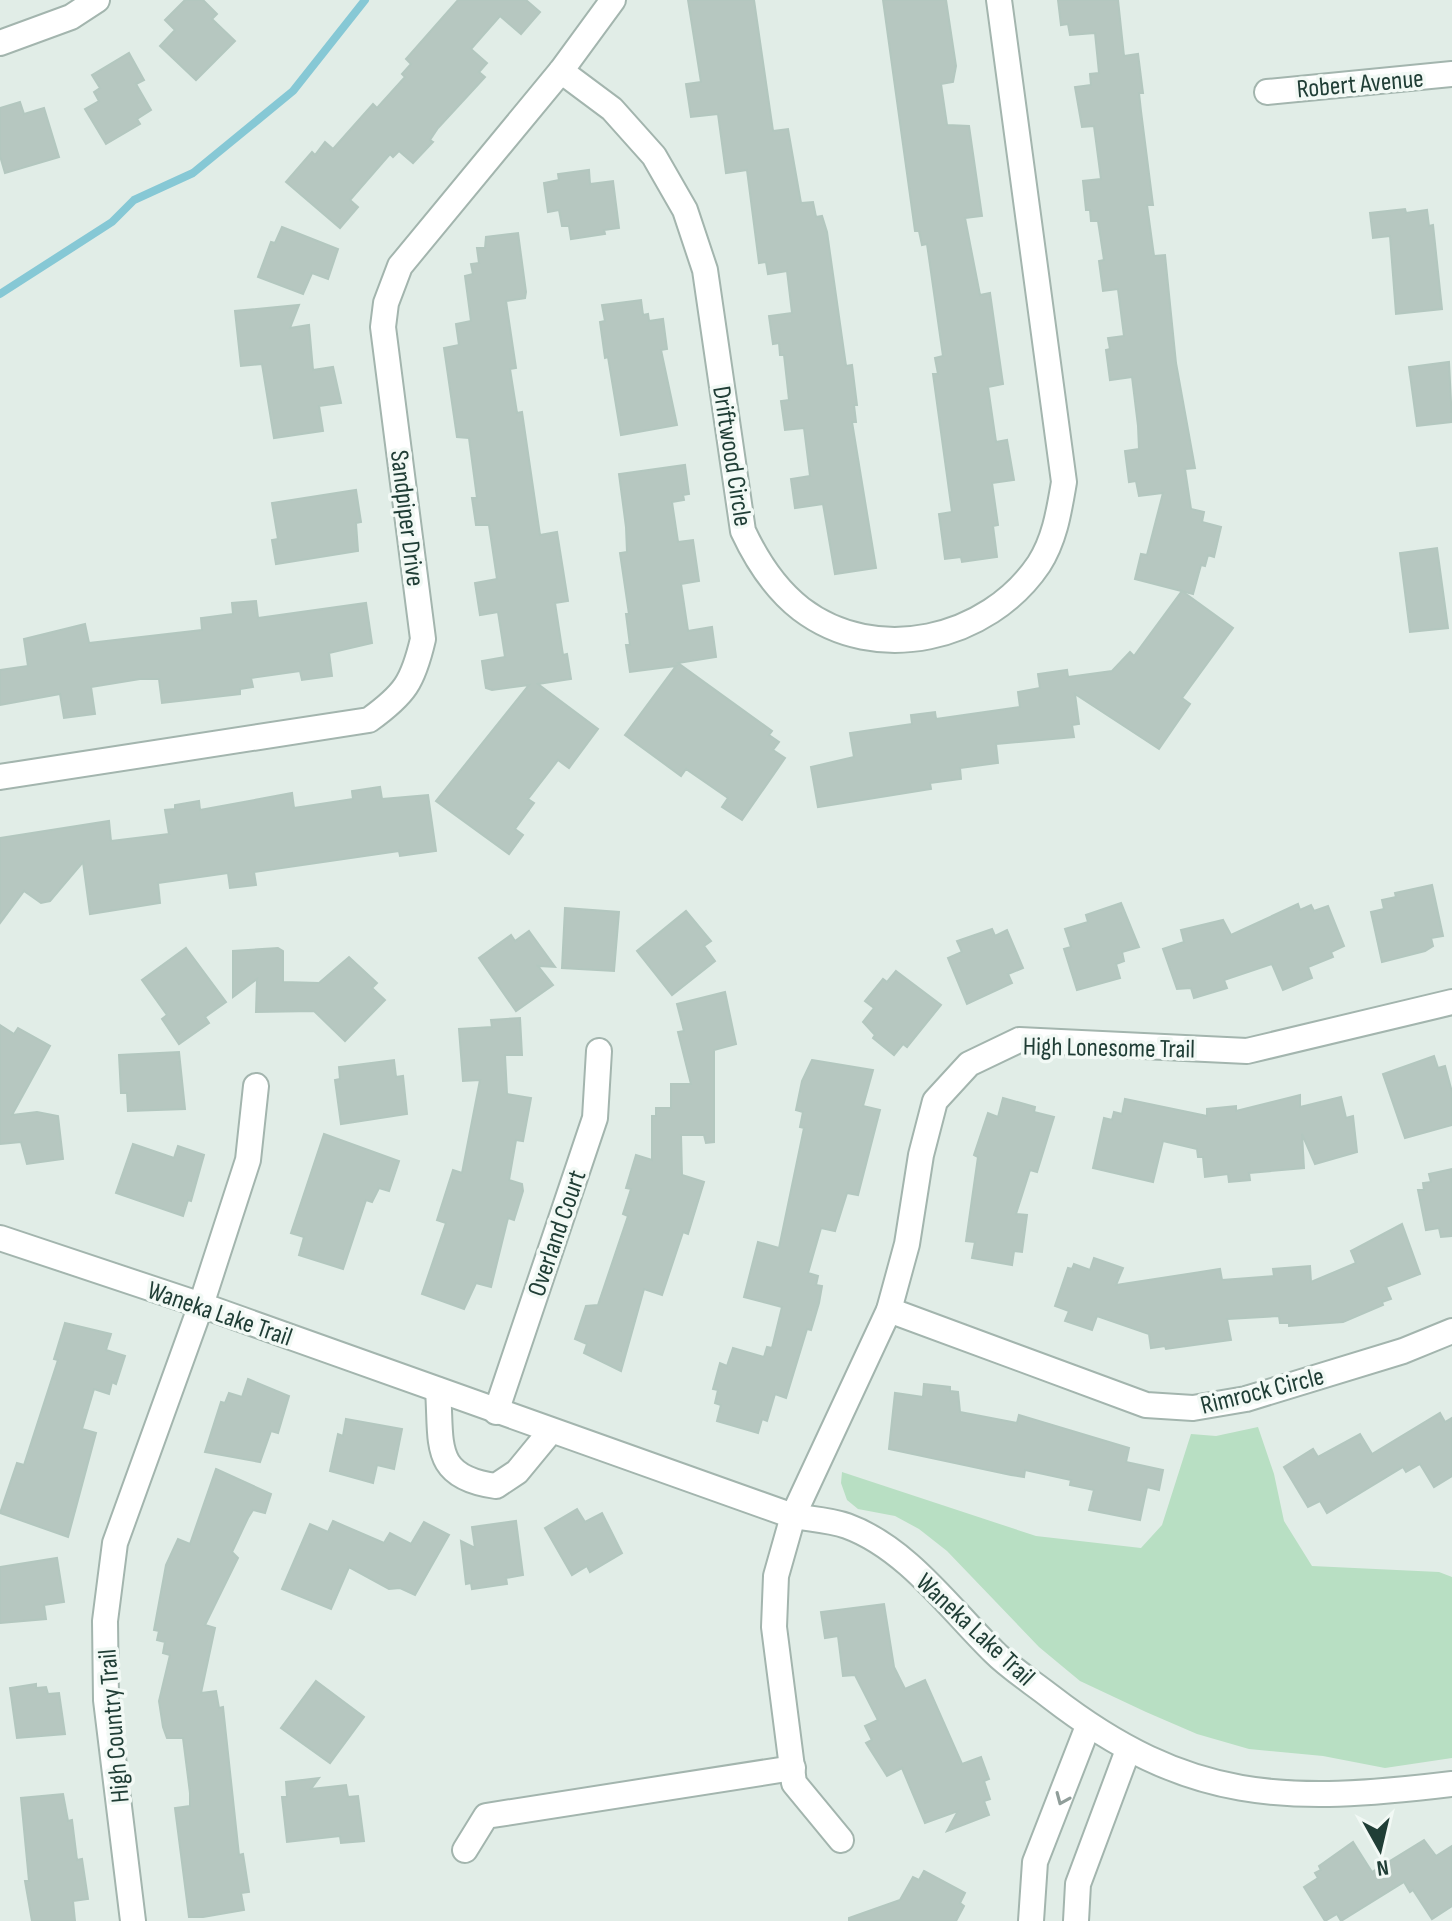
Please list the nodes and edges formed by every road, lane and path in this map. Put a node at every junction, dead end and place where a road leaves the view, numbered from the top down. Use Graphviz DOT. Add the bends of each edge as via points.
graph roads {
  1 [pos="97,0"];
  2 [pos="613,0"];
  3 [pos="999,0"];
  4 [pos="0,43"];
  5 [pos="561,71"];
  6 [pos="1452,74"];
  7 [pos="1267,92"];
  8 [pos="0,777"];
  9 [pos="1452,1002"];
  10 [pos="599,1051"];
  11 [pos="256,1086"];
  12 [pos="0,1238"];
  13 [pos="201,1305"];
  14 [pos="889,1310"];
  15 [pos="1452,1331"];
  16 [pos="438,1390"];
  17 [pos="496,1412"];
  18 [pos="550,1432"];
  19 [pos="793,1516"];
  20 [pos="1088,1726"];
  21 [pos="1128,1750"];
  22 [pos="793,1768"];
  23 [pos="1452,1784"];
  24 [pos="841,1840"];
  25 [pos="465,1850"];
  26 [pos="133,1921"];
  27 [pos="1031,1921"];
  28 [pos="1076,1921"];
  1 -- 4 [label="street" via="71,17"];
  2 -- 5 [label="street, Sandpiper Drive"];
  3 -- 5 [label="street, Driftwood Circle" via="1064,482 1055,531 1039,564 1007,601 965,627 915,640 881,640 833,627 801,609 757,560 743,531 705,270 685,210 654,156 612,109"];
  5 -- 8 [label="street, Sandpiper Drive" via="400,266 386,303 383,327 423,639 414,675 399,698 369,720"];
  6 -- 7 [label="street, Robert Avenue"];
  9 -- 14 [label="street, High Lonesome Trail" via="1247,1051 1019,1040 969,1064 935,1101"];
  10 -- 17 [label="street, Overland Court" via="595,1118"];
  11 -- 13 [label="street, High Country Trail" via="248,1160"];
  12 -- 13 [label="street, Waneka Lake Trail"];
  13 -- 16 [label="street, Waneka Lake Trail"];
  13 -- 26 [label="street, High Country Trail" via="115,1543 105,1621 106,1700"];
  14 -- 15 [label="street, Rimrock Circle" via="1146,1405 1193,1408 1246,1399"];
  14 -- 19 [label="street, High Lonesome Trail"];
  16 -- 17 [label="street, Waneka Lake Trail"];
  16 -- 18 [label="street" via="441,1447 450,1468 470,1482 496,1486 517,1472"];
  17 -- 18 [label="street, Waneka Lake Trail"];
  18 -- 19 [label="street, Waneka Lake Trail"];
  19 -- 20 [label="street, Waneka Lake Trail" via="846,1526 906,1563 996,1654"];
  19 -- 22 [label="street, High Lonesome Trail" via="776,1576 774,1627"];
  20 -- 21 [label="street, Waneka Lake Trail"];
  20 -- 27 [label="street, one-way" via="1035,1862"];
  21 -- 23 [label="street, Waneka Lake Trail" via="1182,1775 1257,1793 1392,1791"];
  21 -- 28 [label="street" via="1078,1884"];
  22 -- 24 [label="street, High Lonesome Trail" via="794,1783"];
  22 -- 25 [label="street" via="486,1816"];
}
